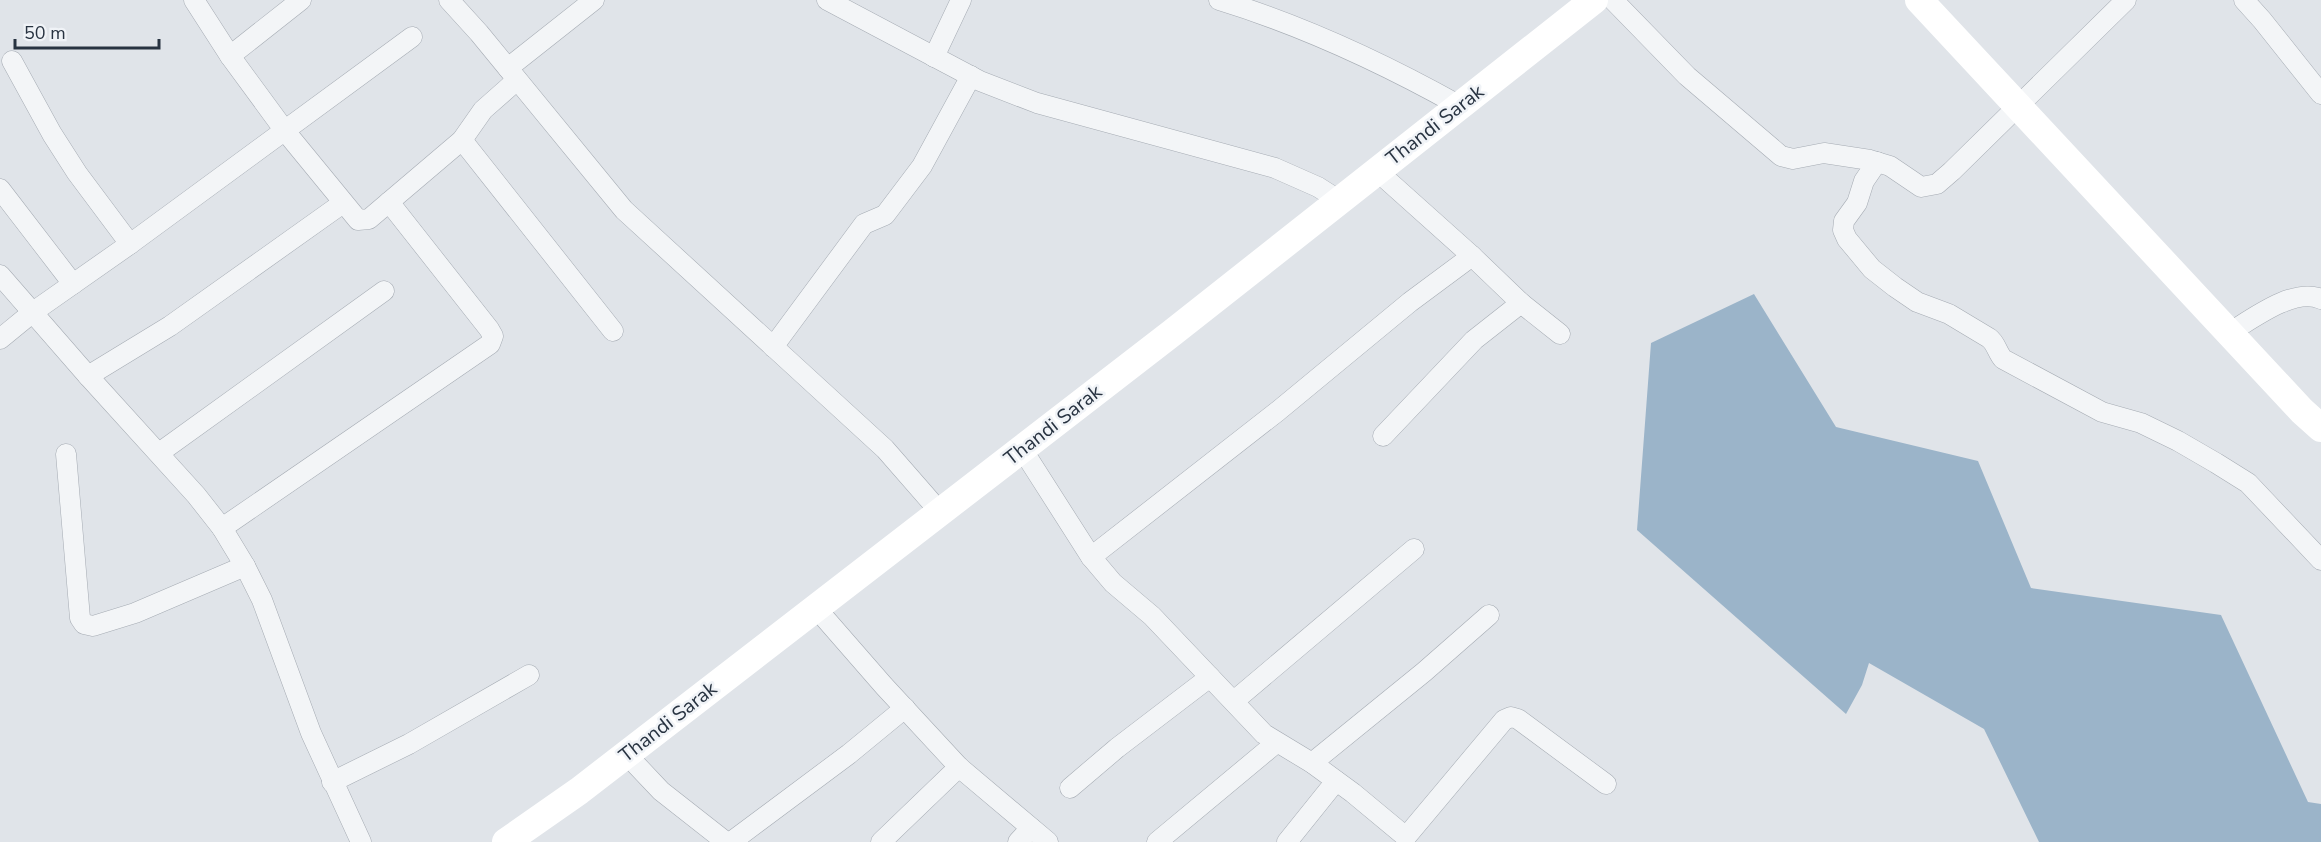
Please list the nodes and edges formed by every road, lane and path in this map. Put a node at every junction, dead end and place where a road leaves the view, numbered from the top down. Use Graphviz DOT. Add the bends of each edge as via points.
graph roads {
  1 [pos="194,0"];
  2 [pos="301,0"];
  3 [pos="449,0"];
  4 [pos="594,0"];
  5 [pos="827,0"];
  6 [pos="961,0"];
  7 [pos="1219,0"];
  8 [pos="1594,0"];
  9 [pos="1613,0"];
  10 [pos="1919,0"];
  11 [pos="2126,0"];
  12 [pos="2244,0"];
  13 [pos="412,37"];
  14 [pos="230,56"];
  15 [pos="934,57"];
  16 [pos="12,61"];
  17 [pos="513,74"];
  18 [pos="971,76"];
  19 [pos="2321,94"];
  20 [pos="1460,106"];
  21 [pos="2019,107"];
  22 [pos="285,132"];
  23 [pos="462,140"];
  24 [pos="1876,162"];
  25 [pos="1377,171"];
  26 [pos="0,189"];
  27 [pos="1340,201"];
  28 [pos="389,202"];
  29 [pos="343,203"];
  30 [pos="130,244"];
  31 [pos="1472,255"];
  32 [pos="0,275"];
  33 [pos="73,284"];
  34 [pos="384,291"];
  35 [pos="2321,299"];
  36 [pos="1521,303"];
  37 [pos="33,312"];
  38 [pos="613,331"];
  39 [pos="2229,333"];
  40 [pos="1560,334"];
  41 [pos="0,339"];
  42 [pos="773,346"];
  43 [pos="88,376"];
  44 [pos="2321,428"];
  45 [pos="1383,436"];
  46 [pos="1022,449"];
  47 [pos="159,453"];
  48 [pos="66,454"];
  49 [pos="940,513"];
  50 [pos="222,528"];
  51 [pos="1414,549"];
  52 [pos="1091,557"];
  53 [pos="2321,560"];
  54 [pos="245,566"];
  55 [pos="816,608"];
  56 [pos="1489,615"];
  57 [pos="529,675"];
  58 [pos="1210,677"];
  59 [pos="1234,701"];
  60 [pos="905,708"];
  61 [pos="1276,743"];
  62 [pos="627,755"];
  63 [pos="1312,763"];
  64 [pos="959,767"];
  65 [pos="1336,781"];
  66 [pos="332,782"];
  67 [pos="1606,784"];
  68 [pos="1070,788"];
  69 [pos="1024,835"];
  70 [pos="1409,840"];
  71 [pos="361,842"];
  72 [pos="506,842"];
  73 [pos="726,842"];
  74 [pos="731,842"];
  75 [pos="881,842"];
  76 [pos="1048,842"];
  77 [pos="1157,842"];
  78 [pos="1287,842"];
  1 -- 14 [label="street"];
  2 -- 14 [label="street"];
  3 -- 17 [label="street"];
  4 -- 17 [label="street"];
  5 -- 15 [label="street"];
  6 -- 15 [label="street"];
  7 -- 20 [label="street" via="1306,29 1396,70"];
  8 -- 20 [label="main road, Thandi Sarak"];
  9 -- 24 [label="street" via="1687,76 1781,156 1793,159 1843,154"];
  10 -- 21 [label="main road"];
  11 -- 21 [label="street"];
  12 -- 19 [label="street"];
  13 -- 22 [label="street"];
  14 -- 22 [label="street"];
  15 -- 18 [label="street"];
  16 -- 30 [label="street" via="77,173"];
  17 -- 23 [label="street"];
  17 -- 42 [label="street" via="624,210"];
  18 -- 27 [label="street" via="1037,103 1275,168"];
  18 -- 42 [label="street" via="922,166 885,214 864,224"];
  20 -- 25 [label="main road, Thandi Sarak"];
  21 -- 24 [label="street" via="1937,184 1921,186 1890,166"];
  21 -- 39 [label="main road"];
  22 -- 29 [label="street"];
  22 -- 30 [label="street"];
  23 -- 28 [label="street"];
  23 -- 38 [label="street"];
  24 -- 53 [label="street" via="1844,221 1843,230 1854,250 1872,269 1917,302 1949,314 1989,338 2003,360 2102,412 2141,423 2178,441 2248,483"];
  25 -- 27 [label="main road, Thandi Sarak"];
  25 -- 31 [label="street"];
  26 -- 33 [label="street"];
  27 -- 46 [label="main road, Thandi Sarak"];
  28 -- 29 [label="street" via="363,220"];
  28 -- 50 [label="street" via="489,329 493,336 490,344"];
  29 -- 43 [label="street" via="170,326"];
  30 -- 33 [label="street"];
  31 -- 36 [label="street"];
  31 -- 52 [label="street"];
  32 -- 37 [label="street"];
  33 -- 37 [label="street"];
  34 -- 47 [label="street"];
  35 -- 39 [label="street" via="2294,298"];
  36 -- 40 [label="street"];
  36 -- 45 [label="street" via="1474,340"];
  37 -- 41 [label="street"];
  37 -- 43 [label="street"];
  39 -- 44 [label="main road"];
  42 -- 49 [label="street" via="885,449"];
  43 -- 47 [label="street"];
  46 -- 49 [label="main road, Thandi Sarak"];
  46 -- 52 [label="street"];
  47 -- 50 [label="street"];
  48 -- 54 [label="street" via="80,618 84,624 93,626 135,613"];
  49 -- 55 [label="main road, Thandi Sarak"];
  50 -- 54 [label="street"];
  51 -- 59 [label="street"];
  52 -- 58 [label="street"];
  54 -- 66 [label="street" via="262,600"];
  55 -- 60 [label="street"];
  55 -- 62 [label="main road, Thandi Sarak"];
  56 -- 63 [label="street"];
  57 -- 66 [label="street" via="409,744"];
  58 -- 59 [label="street"];
  58 -- 68 [label="street"];
  59 -- 61 [label="street"];
  60 -- 64 [label="street"];
  60 -- 74 [label="street"];
  61 -- 63 [label="street"];
  61 -- 77 [label="street"];
  62 -- 72 [label="main road, Thandi Sarak"];
  62 -- 73 [label="street" via="661,791"];
  63 -- 65 [label="street"];
  64 -- 69 [label="street"];
  64 -- 75 [label="street"];
  65 -- 70 [label="street"];
  65 -- 78 [label="street"];
  66 -- 71 [label="street"];
  67 -- 70 [label="street" via="1511,717 1504,720"];
  69 -- 76 [label="street"];
}
